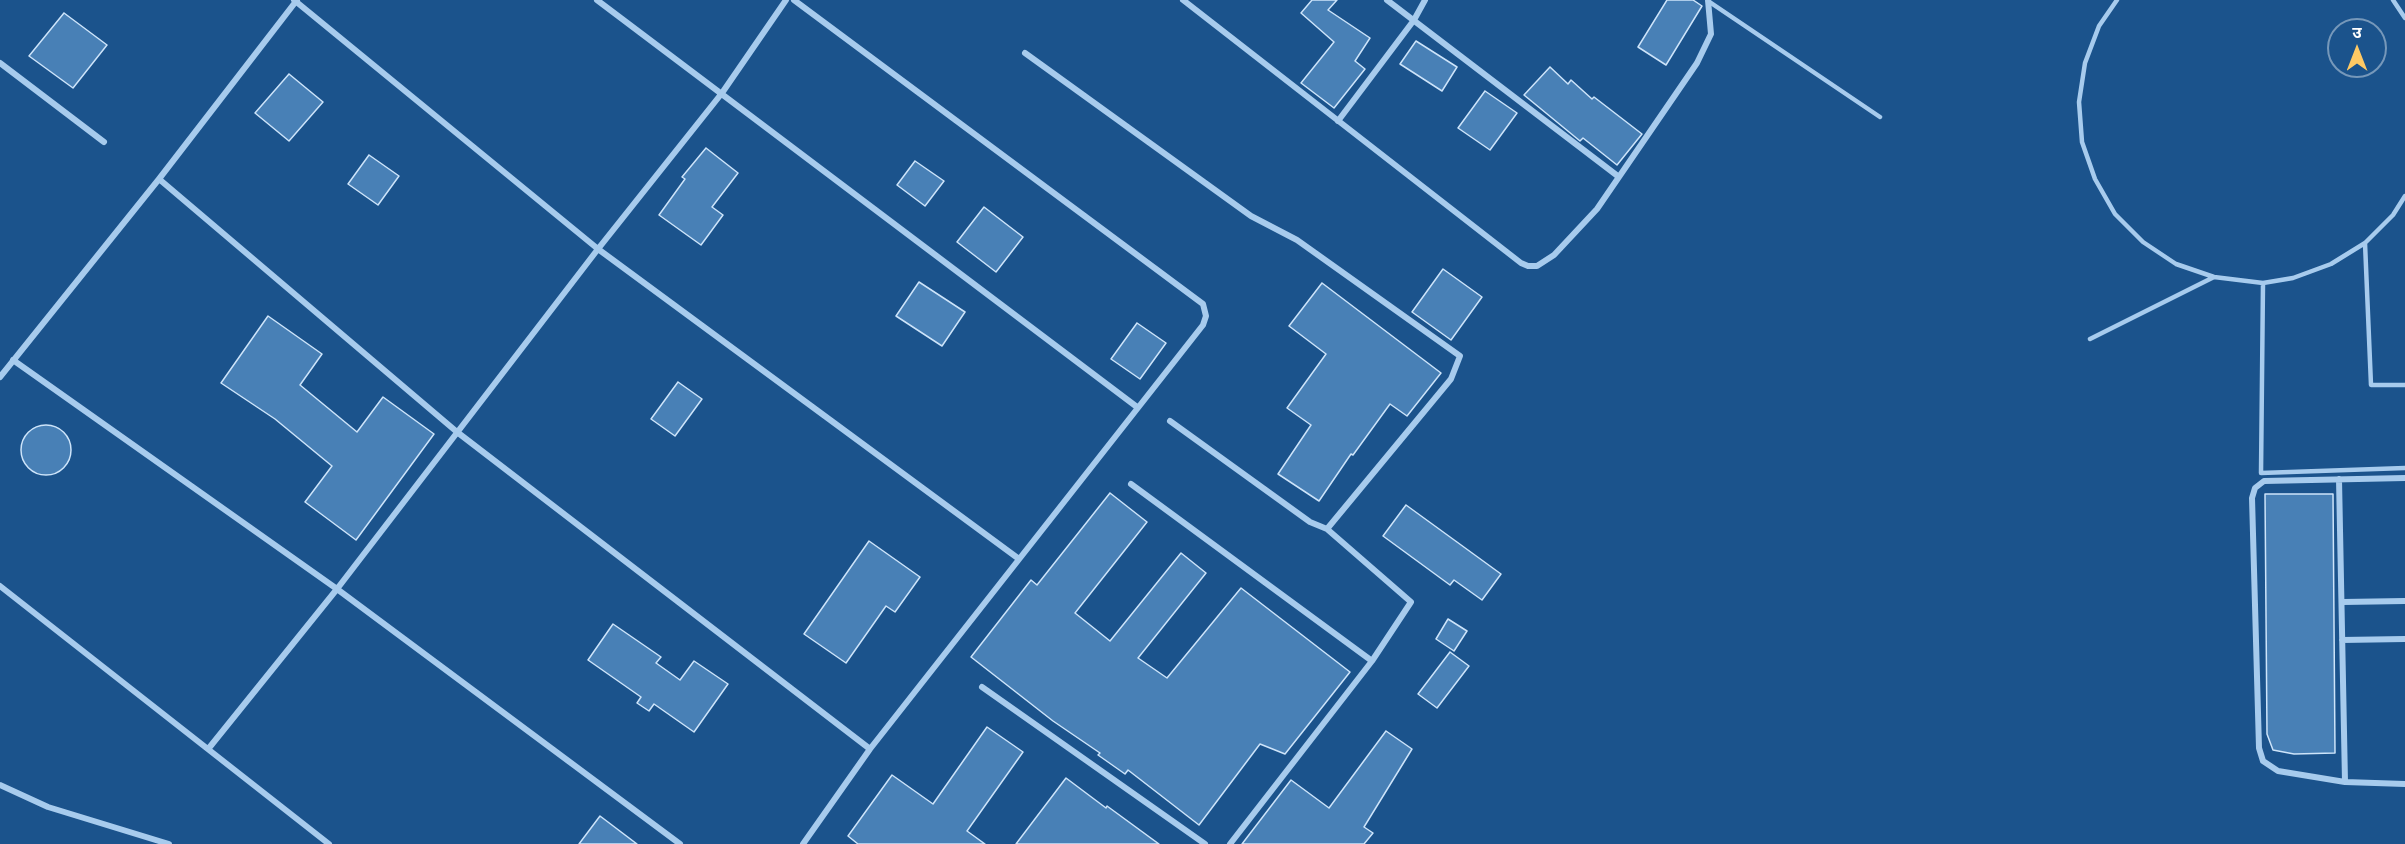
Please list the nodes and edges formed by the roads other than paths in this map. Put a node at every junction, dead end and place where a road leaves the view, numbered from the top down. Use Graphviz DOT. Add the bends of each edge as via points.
graph roads {
  1 [pos="296,0"];
  2 [pos="597,0"];
  3 [pos="786,0"];
  4 [pos="794,0"];
  5 [pos="1183,0"];
  6 [pos="1387,0"];
  7 [pos="1425,0"];
  8 [pos="2116,0"];
  9 [pos="2393,0"];
  10 [pos="1708,1"];
  11 [pos="2405,18"];
  12 [pos="1414,20"];
  13 [pos="1025,53"];
  14 [pos="0,63"];
  15 [pos="722,93"];
  16 [pos="1880,117"];
  17 [pos="1338,121"];
  18 [pos="104,142"];
  19 [pos="1619,177"];
  20 [pos="159,179"];
  21 [pos="2405,196"];
  22 [pos="2365,243"];
  23 [pos="598,249"];
  24 [pos="2214,277"];
  25 [pos="2263,283"];
  26 [pos="2090,339"];
  27 [pos="13,360"];
  28 [pos="0,377"];
  29 [pos="2405,385"];
  30 [pos="1137,407"];
  31 [pos="1170,421"];
  32 [pos="457,432"];
  33 [pos="2405,468"];
  34 [pos="2405,478"];
  35 [pos="2339,479"];
  36 [pos="1131,484"];
  37 [pos="1328,529"];
  38 [pos="1019,559"];
  39 [pos="0,586"];
  40 [pos="337,589"];
  41 [pos="2405,601"];
  42 [pos="2343,602"];
  43 [pos="2405,639"];
  44 [pos="2342,640"];
  45 [pos="1372,661"];
  46 [pos="982,687"];
  47 [pos="209,748"];
  48 [pos="870,748"];
  49 [pos="2345,782"];
  50 [pos="2405,784"];
  51 [pos="0,785"];
  52 [pos="169,844"];
  53 [pos="329,844"];
  54 [pos="680,844"];
  55 [pos="802,844"];
  56 [pos="1205,844"];
  57 [pos="1230,844"];
  1 -- 20 [label="street"];
  1 -- 23 [label="street"];
  2 -- 15 [label="street"];
  3 -- 15 [label="street"];
  4 -- 30 [label="street" via="1203,304 1203,325"];
  5 -- 17 [label="street"];
  6 -- 12 [label="street"];
  7 -- 12 [label="street"];
  8 -- 24 [label="lane" via="2099,26 2085,63 2079,102 2082,142 2095,179 2115,214 2143,242 2176,264"];
  9 -- 11 [label="lane"];
  10 -- 16 [label="lane"];
  10 -- 19 [label="street" via="1711,34 1697,63"];
  12 -- 17 [label="street"];
  12 -- 19 [label="street"];
  13 -- 37 [label="street" via="1251,216 1297,240 1460,356 1451,379"];
  14 -- 18 [label="street"];
  15 -- 23 [label="street"];
  15 -- 30 [label="street"];
  17 -- 19 [label="street" via="1528,266 1537,266 1554,255 1597,209"];
  20 -- 27 [label="street"];
  20 -- 32 [label="street"];
  21 -- 22 [label="lane" via="2393,215"];
  22 -- 25 [label="lane" via="2331,264 2294,278"];
  22 -- 29 [label="lane" via="2371,385"];
  23 -- 32 [label="street"];
  23 -- 38 [label="street"];
  24 -- 25 [label="lane"];
  24 -- 26 [label="lane"];
  25 -- 33 [label="lane" via="2261,473"];
  27 -- 28 [label="street"];
  27 -- 40 [label="street"];
  30 -- 38 [label="street"];
  31 -- 37 [label="street" via="1310,522"];
  32 -- 40 [label="street"];
  32 -- 48 [label="street"];
  34 -- 35 [label="street"];
  35 -- 42 [label="street"];
  35 -- 49 [label="street" via="2264,481 2255,488 2252,498 2259,748 2263,761 2278,771"];
  36 -- 45 [label="street"];
  37 -- 45 [label="street" via="1411,602"];
  38 -- 48 [label="street"];
  39 -- 47 [label="street"];
  40 -- 47 [label="street"];
  40 -- 54 [label="street"];
  41 -- 42 [label="street"];
  42 -- 44 [label="street"];
  43 -- 44 [label="street"];
  44 -- 49 [label="street"];
  45 -- 57 [label="street"];
  46 -- 56 [label="street"];
  47 -- 53 [label="street"];
  48 -- 55 [label="street"];
  49 -- 50 [label="street"];
  51 -- 52 [label="street" via="48,807"];
}
